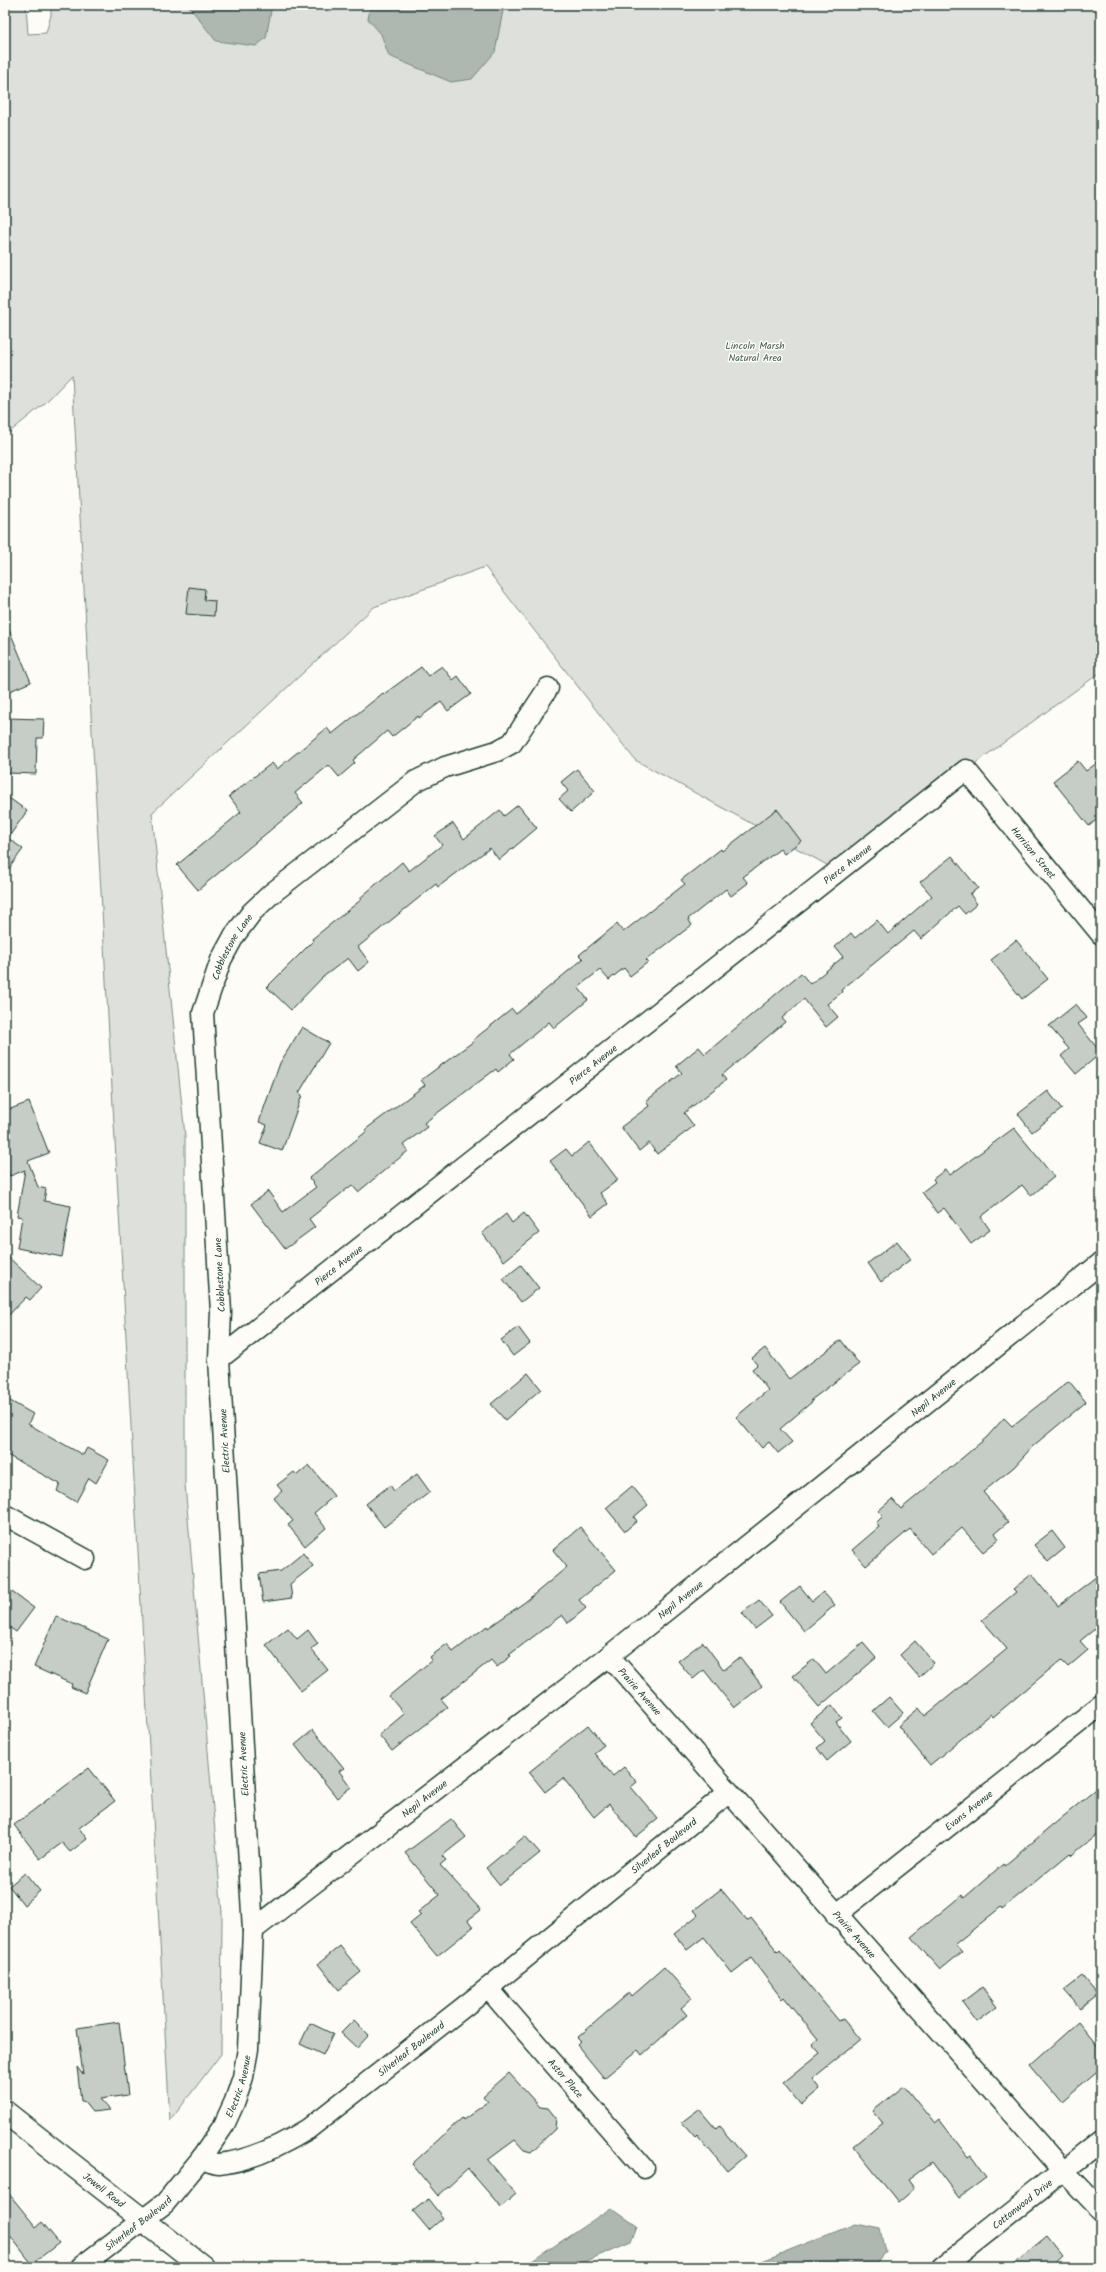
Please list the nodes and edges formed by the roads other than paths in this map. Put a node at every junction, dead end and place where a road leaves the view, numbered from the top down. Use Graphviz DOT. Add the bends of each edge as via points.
graph roads {
  1 [pos="548,688"];
  2 [pos="966,770"];
  3 [pos="1101,934"];
  4 [pos="1101,1263"];
  5 [pos="219,1359"];
  6 [pos="5,1515"];
  7 [pos="85,1559"];
  8 [pos="609,1656"];
  9 [pos="1101,1705"];
  10 [pos="728,1793"];
  11 [pos="836,1915"];
  12 [pos="253,1930"];
  13 [pos="488,1988"];
  14 [pos="5,2112"];
  15 [pos="1101,2141"];
  16 [pos="202,2159"];
  17 [pos="644,2168"];
  18 [pos="1063,2170"];
  19 [pos="1101,2210"];
  20 [pos="144,2220"];
  21 [pos="81,2267"];
  22 [pos="203,2267"];
  23 [pos="942,2267"];
  1 -- 5 [label="street, Cobblestone Lane" via="512,743 497,751 431,773 401,792 257,908 234,936 221,960 203,1013 221,1312"];
  2 -- 3 [label="street, Harrison Street"];
  2 -- 5 [label="street, Pierce Avenue"];
  4 -- 8 [label="street, Nepil Avenue"];
  5 -- 12 [label="street, Electric Avenue"];
  6 -- 7 [label="street"];
  8 -- 10 [label="street, Prairie Avenue"];
  8 -- 12 [label="street, Nepil Avenue"];
  9 -- 11 [label="street, Evans Avenue"];
  10 -- 11 [label="street, Prairie Avenue"];
  10 -- 13 [label="street, Silverleaf Boulevard"];
  11 -- 18 [label="street, Prairie Avenue"];
  12 -- 16 [label="street, Electric Avenue" via="248,2049 243,2077 224,2125"];
  13 -- 16 [label="street, Silverleaf Boulevard" via="308,2128 283,2144 255,2155 218,2164"];
  13 -- 17 [label="street, Astor Place"];
  14 -- 20 [label="street, Jewell Road"];
  15 -- 18 [label="street, Cottonwood Drive"];
  16 -- 20 [label="street, Silverleaf Boulevard" via="165,2203"];
  18 -- 19 [label="street, Prairie Avenue"];
  18 -- 23 [label="street, Cottonwood Drive"];
  20 -- 21 [label="street, Silverleaf Boulevard"];
  20 -- 22 [label="street, Jewell Road"];
}
